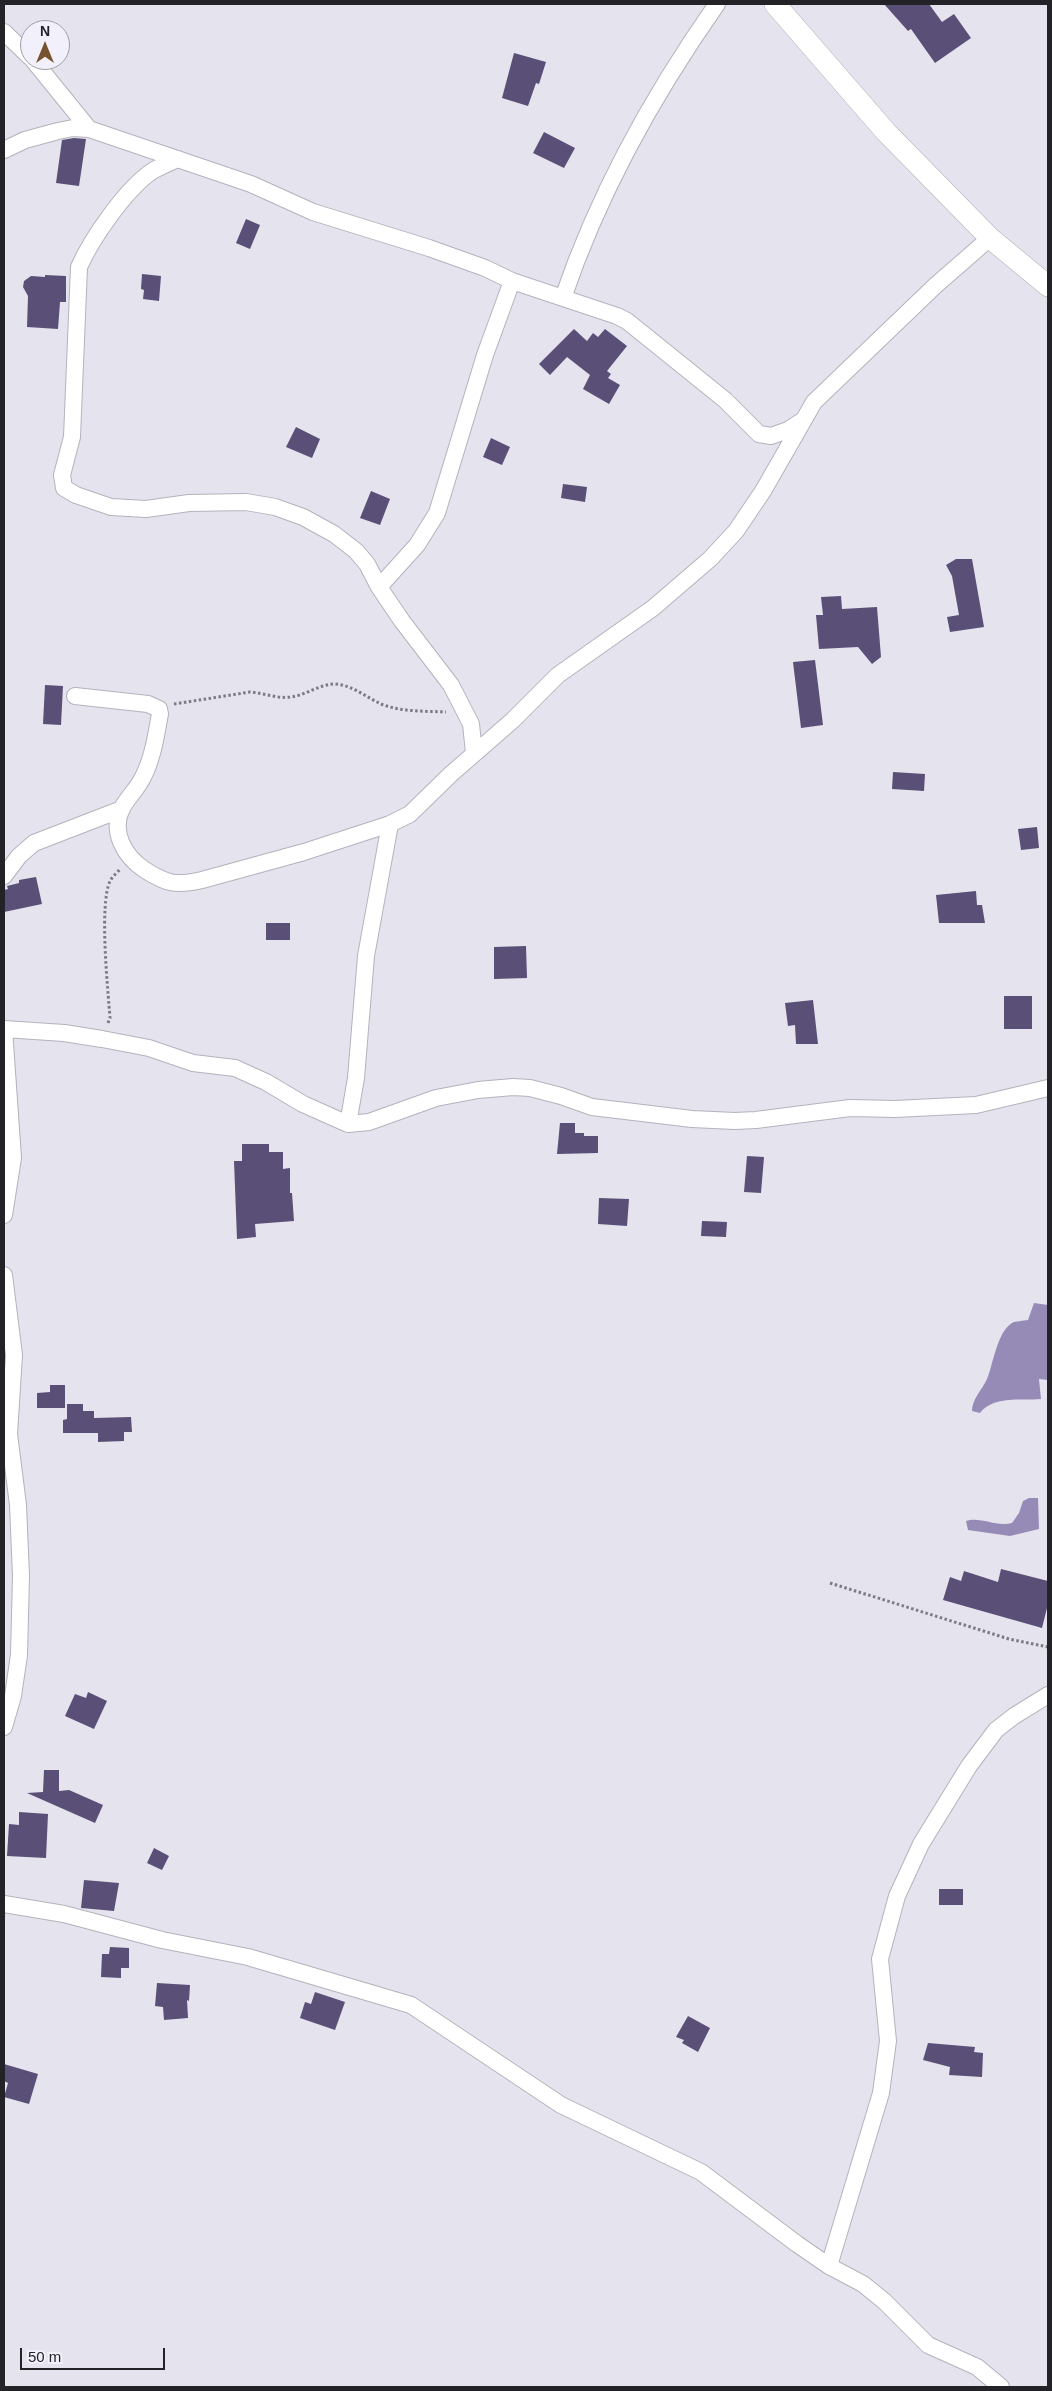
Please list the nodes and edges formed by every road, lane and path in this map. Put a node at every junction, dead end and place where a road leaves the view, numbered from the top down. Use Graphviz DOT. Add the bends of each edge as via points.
graph roads {
  1 [pos="717,4"];
  2 [pos="775,4"];
  3 [pos="4,32"];
  4 [pos="20,47"];
  5 [pos="41,70"];
  6 [pos="89,129"];
  7 [pos="4,150"];
  8 [pos="178,158"];
  9 [pos="990,238"];
  10 [pos="512,282"];
  11 [pos="1048,286"];
  12 [pos="563,298"];
  13 [pos="802,421"];
  14 [pos="379,587"];
  15 [pos="76,696"];
  16 [pos="157,707"];
  17 [pos="466,714"];
  18 [pos="474,753"];
  19 [pos="122,809"];
  20 [pos="390,824"];
  21 [pos="130,857"];
  22 [pos="4,876"];
  23 [pos="4,1029"];
  24 [pos="102,1039"];
  25 [pos="1048,1088"];
  26 [pos="348,1124"];
  27 [pos="4,1215"];
  28 [pos="4,1275"];
  29 [pos="830,1583"];
  30 [pos="1048,1647"];
  31 [pos="1048,1694"];
  32 [pos="4,1727"];
  33 [pos="4,1904"];
  34 [pos="829,2266"];
  35 [pos="1001,2387"];
  1 -- 12 [label="street" via="632,138 580,248"];
  2 -- 9 [label="street" via="886,132"];
  3 -- 4 [label="street"];
  5 -- 6 [label="street"];
  6 -- 7 [label="street" via="58,131"];
  6 -- 8 [label="street"];
  8 -- 10 [label="street" via="251,184 313,212 485,268"];
  8 -- 14 [label="street" via="139,182 114,211 86,251 79,267 72,437 62,476 64,488 111,507 146,509 189,503 246,502 275,507 303,517 334,534 356,551"];
  9 -- 11 [label="street"];
  9 -- 13 [label="street" via="814,402"];
  10 -- 12 [label="street"];
  10 -- 14 [label="street" via="485,355 437,513 417,545"];
  12 -- 13 [label="street" via="627,321 725,400 759,434 771,436"];
  13 -- 18 [label="street" via="763,492 736,531 710,559 653,608 558,675"];
  14 -- 17 [label="street" via="451,686"];
  15 -- 16 [label="street"];
  16 -- 17 [label="path" via="250,692 277,698 294,697 335,684 350,687 398,709"];
  16 -- 19 [label="street" via="160,714 150,760"];
  17 -- 18 [label="street" via="473,734"];
  18 -- 20 [label="street" via="410,814"];
  19 -- 21 [label="street" via="117,823 119,836"];
  19 -- 22 [label="street" via="34,843 18,856"];
  20 -- 21 [label="street" via="304,852 186,884 171,884 156,877"];
  20 -- 26 [label="street" via="366,956 356,1078"];
  21 -- 24 [label="path" via="110,882 106,897 110,1018"];
  23 -- 24 [label="street"];
  23 -- 27 [label="street" via="13,1158"];
  24 -- 26 [label="street" via="149,1048 193,1063 234,1068"];
  25 -- 26 [label="street" via="976,1105 850,1108 735,1120 692,1119 592,1107 530,1088 513,1087 436,1098 369,1122"];
  28 -- 32 [label="street" via="14,1354 9,1434 18,1505 21,1576 19,1655"];
  29 -- 30 [label="path" via="1009,1640"];
  31 -- 34 [label="street" via="996,1730 969,1766 921,1844 897,1896 880,1959 888,2041 881,2093"];
  33 -- 34 [label="street" via="64,1914 162,1940 248,1957 411,2005 561,2105 701,2172"];
  34 -- 35 [label="street" via="863,2284 928,2345 977,2367"];
}
